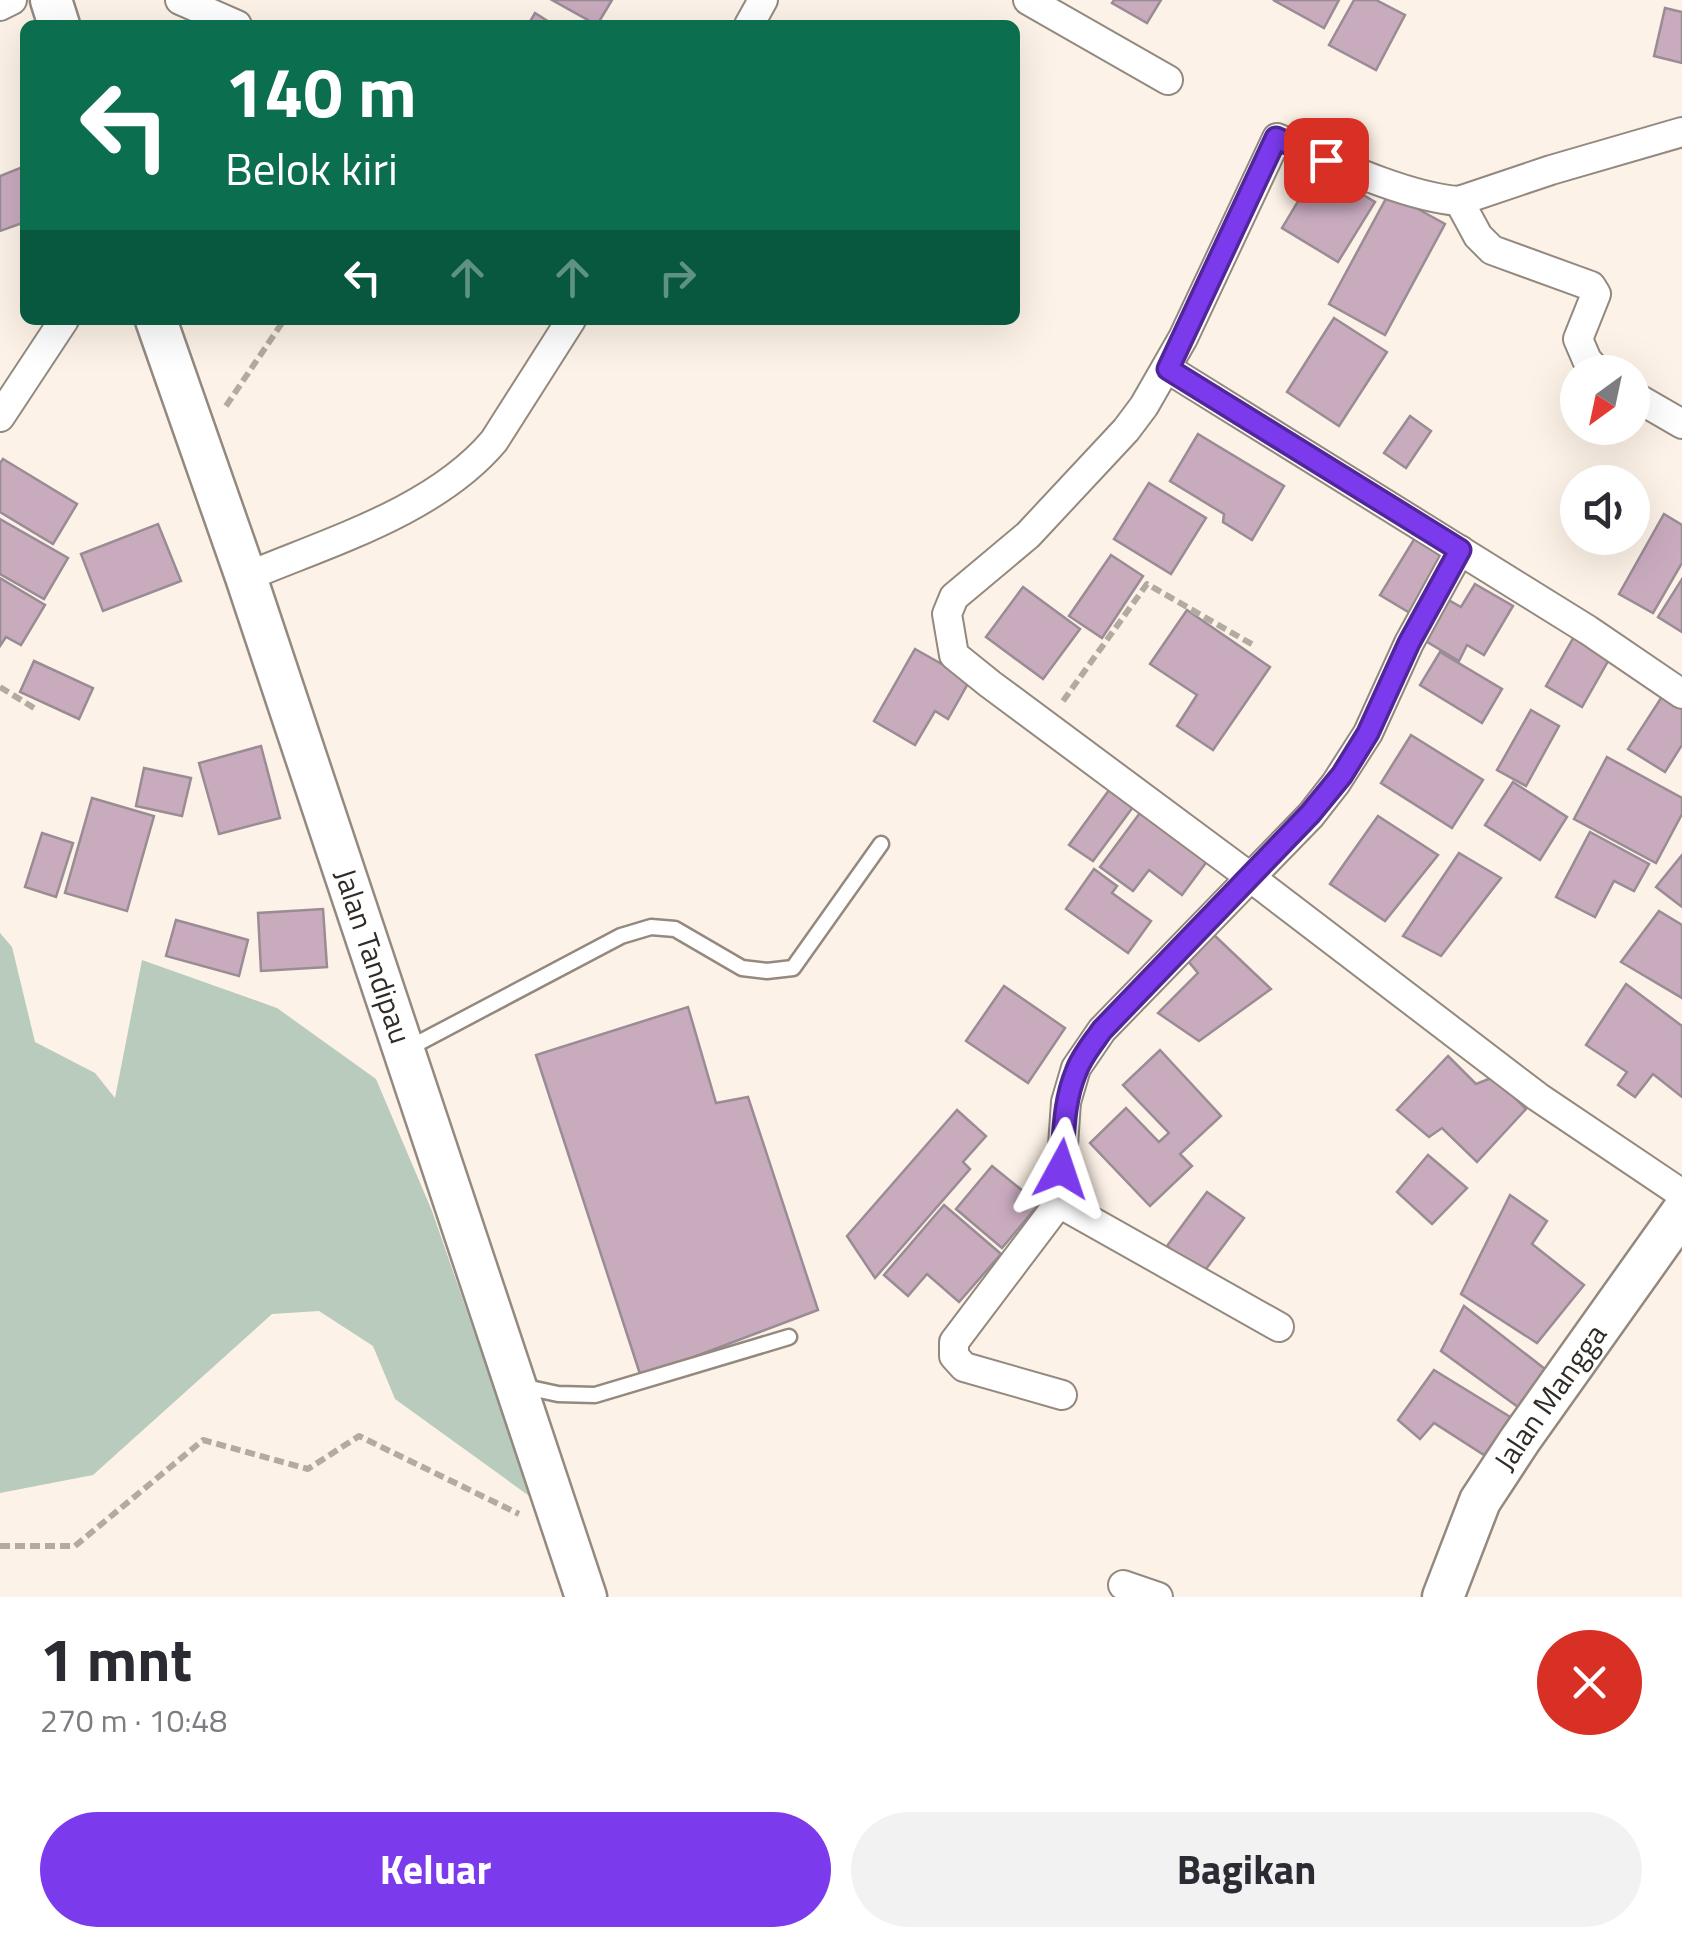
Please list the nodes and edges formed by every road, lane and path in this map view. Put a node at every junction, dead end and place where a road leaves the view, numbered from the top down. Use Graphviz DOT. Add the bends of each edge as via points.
graph roads {
  1 [pos="12,0"];
  2 [pos="180,0"];
  3 [pos="1028,0"];
  4 [pos="0,6"];
  5 [pos="225,20"];
  6 [pos="1168,80"];
  7 [pos="1682,132"];
  8 [pos="1459,201"];
  9 [pos="61,325"];
  10 [pos="158,325"];
  11 [pos="281,325"];
  12 [pos="568,325"];
  13 [pos="1585,355"];
  14 [pos="1168,369"];
  15 [pos="1650,405"];
  16 [pos="0,417"];
  17 [pos="1682,424"];
  18 [pos="200,444"];
  19 [pos="1460,550"];
  20 [pos="246,577"];
  21 [pos="1256,646"];
  22 [pos="0,688"];
  23 [pos="1682,694"];
  24 [pos="34,708"];
  25 [pos="1045,727"];
  26 [pos="881,844"];
  27 [pos="1250,877"];
  28 [pos="404,1051"];
  29 [pos="1682,1194"];
  30 [pos="1058,1202"];
  31 [pos="1682,1212"];
  32 [pos="1279,1327"];
  33 [pos="789,1337"];
  34 [pos="515,1385"];
  35 [pos="1062,1394"];
  36 [pos="566,1538"];
  37 [pos="0,1546"];
  38 [pos="1123,1585"];
  39 [pos="586,1597"];
  40 [pos="1158,1597"];
  41 [pos="1443,1597"];
  1 -- 4 [label="street"];
  2 -- 5 [label="street"];
  3 -- 6 [label="street"];
  7 -- 8 [label="street"];
  8 -- 13 [label="street" via="1492,250 1595,290 1578,339"];
  8 -- 14 [label="street" via="1407,190 1276,138"];
  9 -- 16 [label="street"];
  10 -- 18 [label="street, Jalan Tandipau"];
  11 -- 18 [label="path"];
  12 -- 20 [label="street" via="494,441 461,474 399,513"];
  14 -- 19 [label="street"];
  14 -- 25 [label="street" via="1126,430 1028,535 960,590 948,610 954,655"];
  15 -- 17 [label="street"];
  18 -- 20 [label="street, Jalan Tandipau"];
  19 -- 23 [label="street"];
  19 -- 27 [label="street" via="1342,775"];
  20 -- 28 [label="street, Jalan Tandipau"];
  21 -- 25 [label="path" via="1146,584"];
  22 -- 24 [label="path"];
  25 -- 27 [label="street"];
  26 -- 28 [label="lane" via="792,968 742,968 675,929 650,927 621,936"];
  27 -- 29 [label="street" via="1538,1097"];
  27 -- 30 [label="street" via="1102,1030 1076,1068 1066,1102"];
  28 -- 34 [label="street, Jalan Tandipau"];
  30 -- 32 [label="street"];
  30 -- 35 [label="street" via="954,1342 954,1356 964,1368"];
  31 -- 41 [label="street, Jalan Mangga" via="1480,1500"];
  33 -- 34 [label="lane" via="595,1396"];
  34 -- 36 [label="street, Jalan Tandipau"];
  36 -- 37 [label="path" via="360,1436 308,1468 203,1440 75,1546"];
  36 -- 39 [label="street, Jalan Tandipau"];
  38 -- 40 [label="street"];
}
